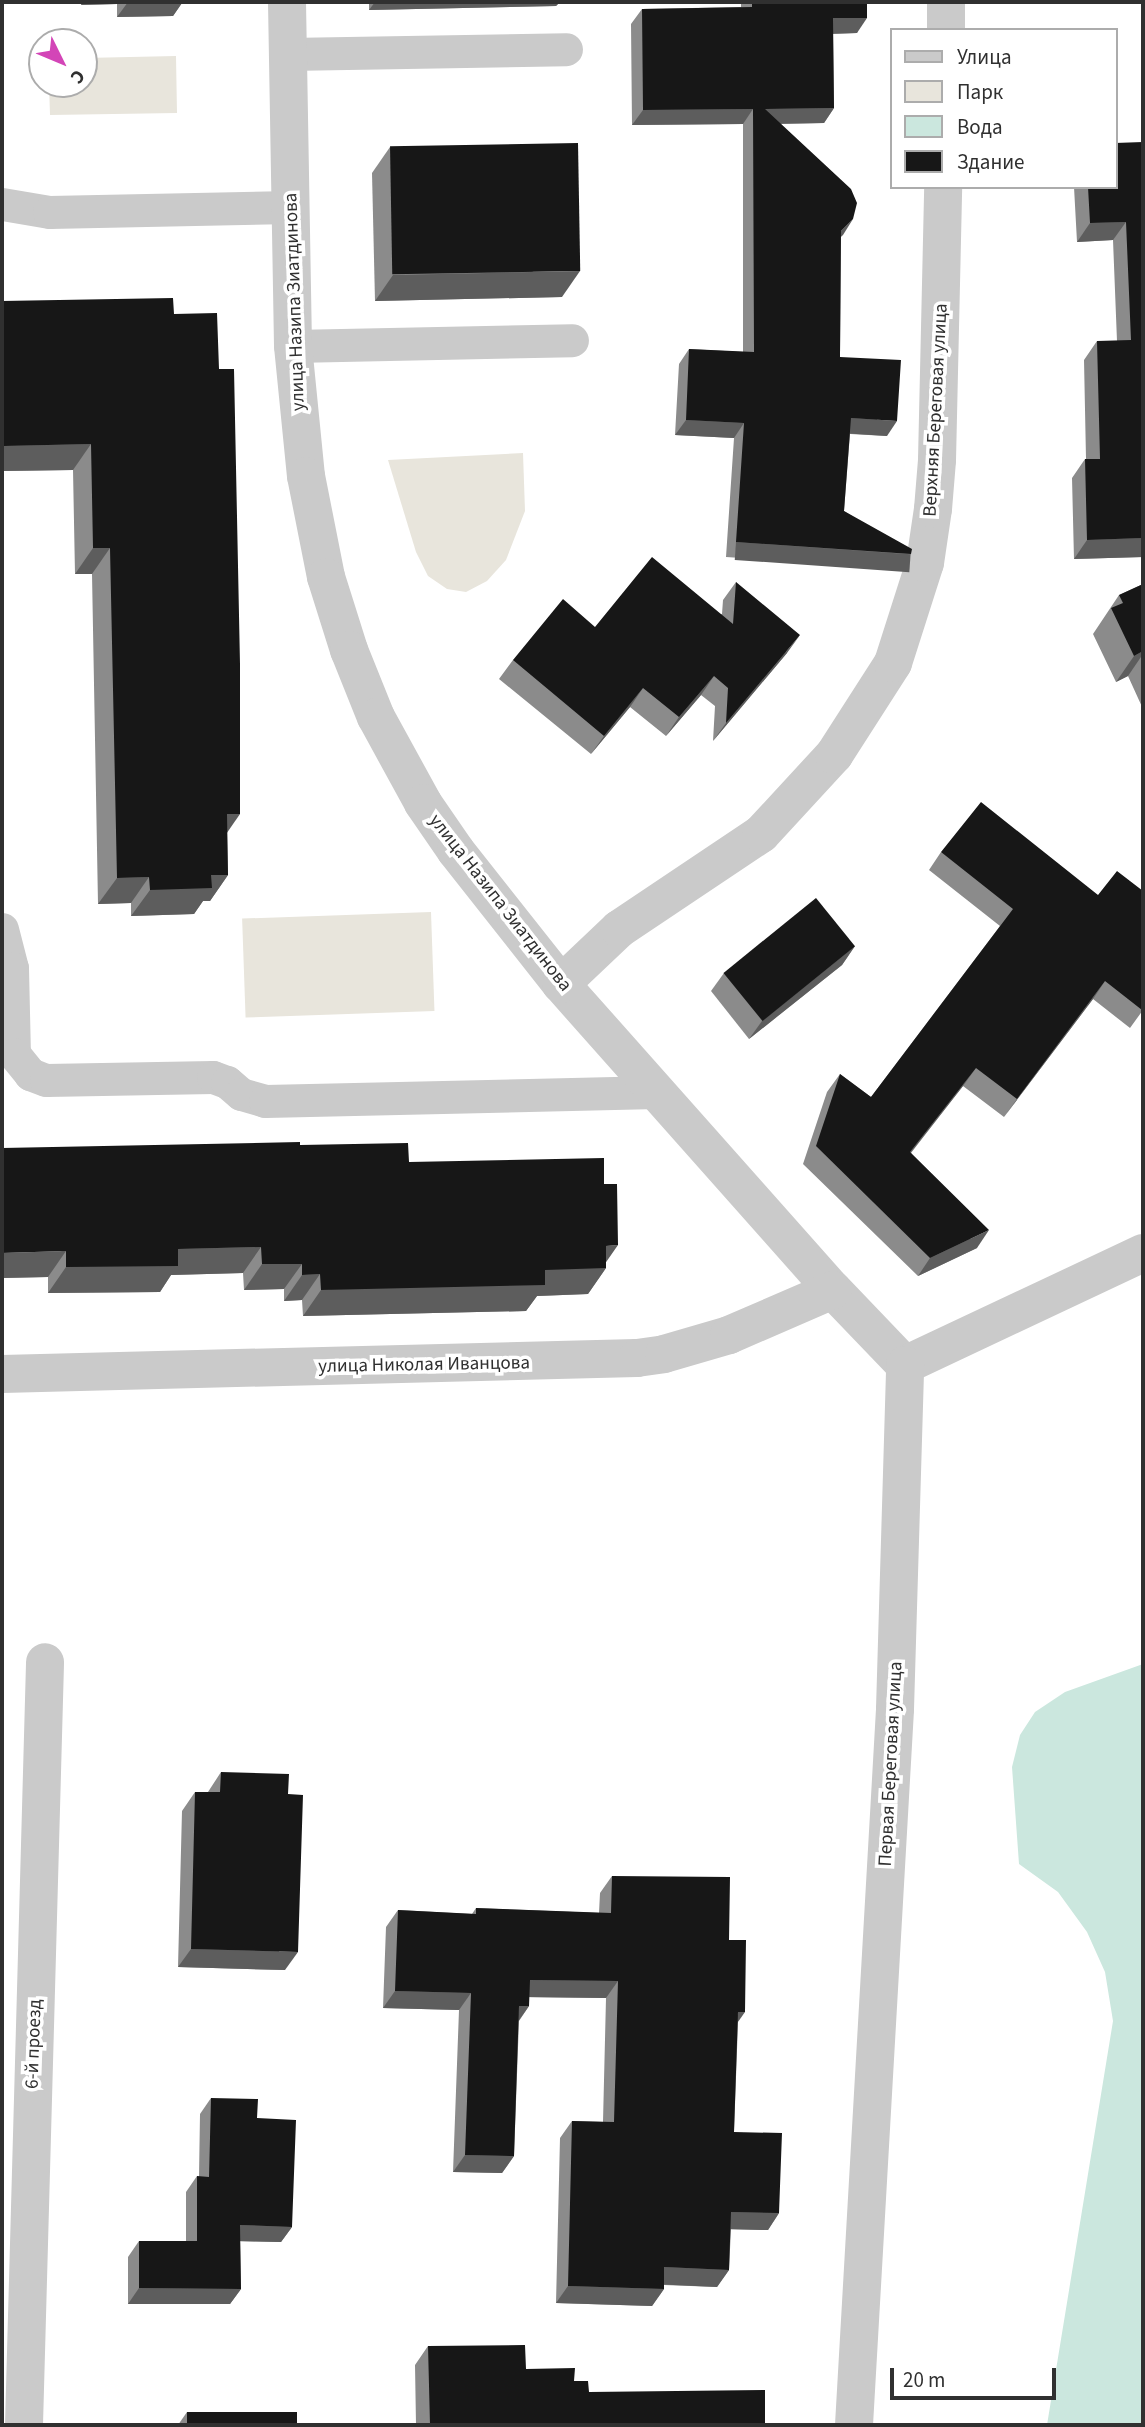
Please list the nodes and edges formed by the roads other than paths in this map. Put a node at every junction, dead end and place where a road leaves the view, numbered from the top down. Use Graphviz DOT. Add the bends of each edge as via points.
graph roads {
  1 [pos="287,2"];
  2 [pos="946,2"];
  3 [pos="946,28"];
  4 [pos="566,49"];
  5 [pos="288,54"];
  6 [pos="943,189"];
  7 [pos="2,204"];
  8 [pos="291,207"];
  9 [pos="572,340"];
  10 [pos="293,346"];
  11 [pos="2,929"];
  12 [pos="561,984"];
  13 [pos="657,1092"];
  14 [pos="1143,1253"];
  15 [pos="833,1290"];
  16 [pos="905,1366"];
  17 [pos="2,1374"];
  18 [pos="45,1662"];
  19 [pos="24,2425"];
  20 [pos="854,2425"];
  1 -- 5 [label="street, улица Назипа Зиатдинова"];
  2 -- 3 [label="street"];
  4 -- 5 [label="lane"];
  5 -- 8 [label="street, улица Назипа Зиатдинова"];
  6 -- 12 [label="street, Верхняя Береговая улица" via="933,509 925,563 893,663 834,755 761,834 619,929"];
  7 -- 8 [label="lane" via="49,212"];
  8 -- 10 [label="street, улица Назипа Зиатдинова"];
  9 -- 10 [label="lane"];
  10 -- 12 [label="street, улица Назипа Зиатдинова" via="306,476 326,577 376,717 423,803 456,851"];
  11 -- 13 [label="lane" via="12,968 14,1054 30,1074 47,1080 213,1077 241,1094 265,1101"];
  12 -- 13 [label="street, улица Назипа Зиатдинова"];
  13 -- 15 [label="street, улица Назипа Зиатдинова"];
  14 -- 16 [label="street"];
  15 -- 16 [label="street, улица Назипа Зиатдинова"];
  15 -- 17 [label="street, улица Николая Иванцова" via="729,1335 637,1358"];
  16 -- 20 [label="street, Первая Береговая улица" via="895,1709"];
  18 -- 19 [label="street, 6-й проезд"];
}
